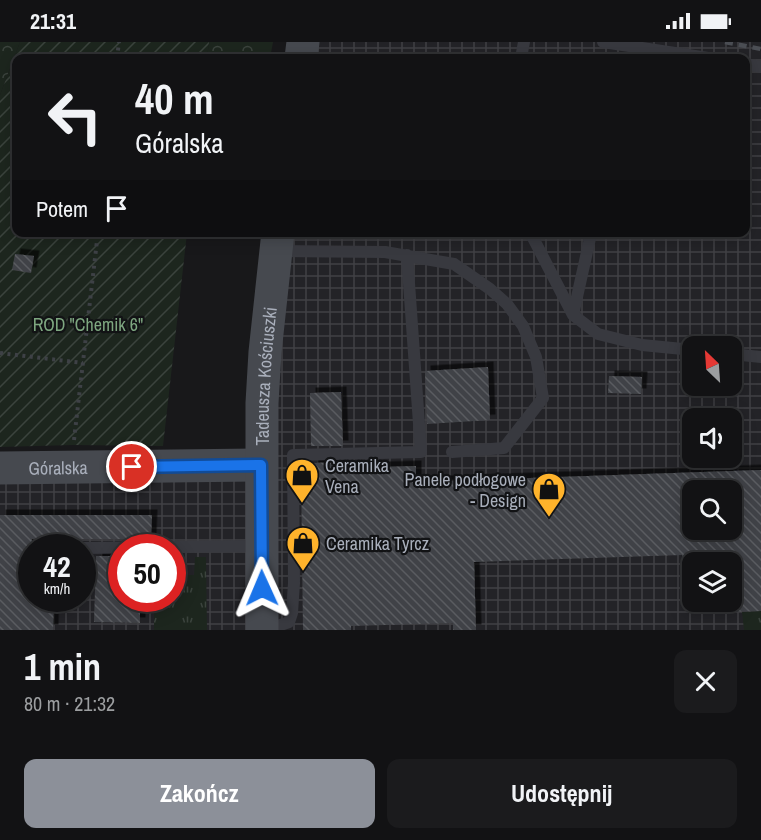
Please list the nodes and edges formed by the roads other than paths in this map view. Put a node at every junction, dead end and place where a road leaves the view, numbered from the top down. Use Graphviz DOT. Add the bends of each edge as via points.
graph roads {
  1 [pos="603,42"];
  2 [pos="682,54"];
  3 [pos="533,237"];
  4 [pos="590,237"];
  5 [pos="277,242"];
  6 [pos="407,255"];
  7 [pos="573,315"];
  8 [pos="682,349"];
  9 [pos="742,355"];
  10 [pos="761,357"];
  11 [pos="452,452"];
  12 [pos="261,465"];
  13 [pos="0,468"];
  14 [pos="261,546"];
  15 [pos="96,548"];
  16 [pos="262,630"];
  17 [pos="267,630"];
  1 -- 2 [label="lane"];
  3 -- 7 [label="lane"];
  4 -- 7 [label="lane"];
  5 -- 6 [label="lane"];
  5 -- 12 [label="main road, Tadeusza Kościuszki" via="265,352"];
  6 -- 11 [label="lane" via="454,264 490,290 507,304 523,326 536,357 543,398 504,448"];
  6 -- 17 [label="lane" via="421,452 293,455 292,613 289,622"];
  7 -- 8 [label="lane" via="598,334 642,345"];
  9 -- 10 [label="lane"];
  12 -- 13 [label="main road, Góralska"];
  12 -- 14 [label="main road, Tadeusza Kościuszki"];
  14 -- 15 [label="lane"];
  14 -- 16 [label="main road, Tadeusza Kościuszki"];
}
